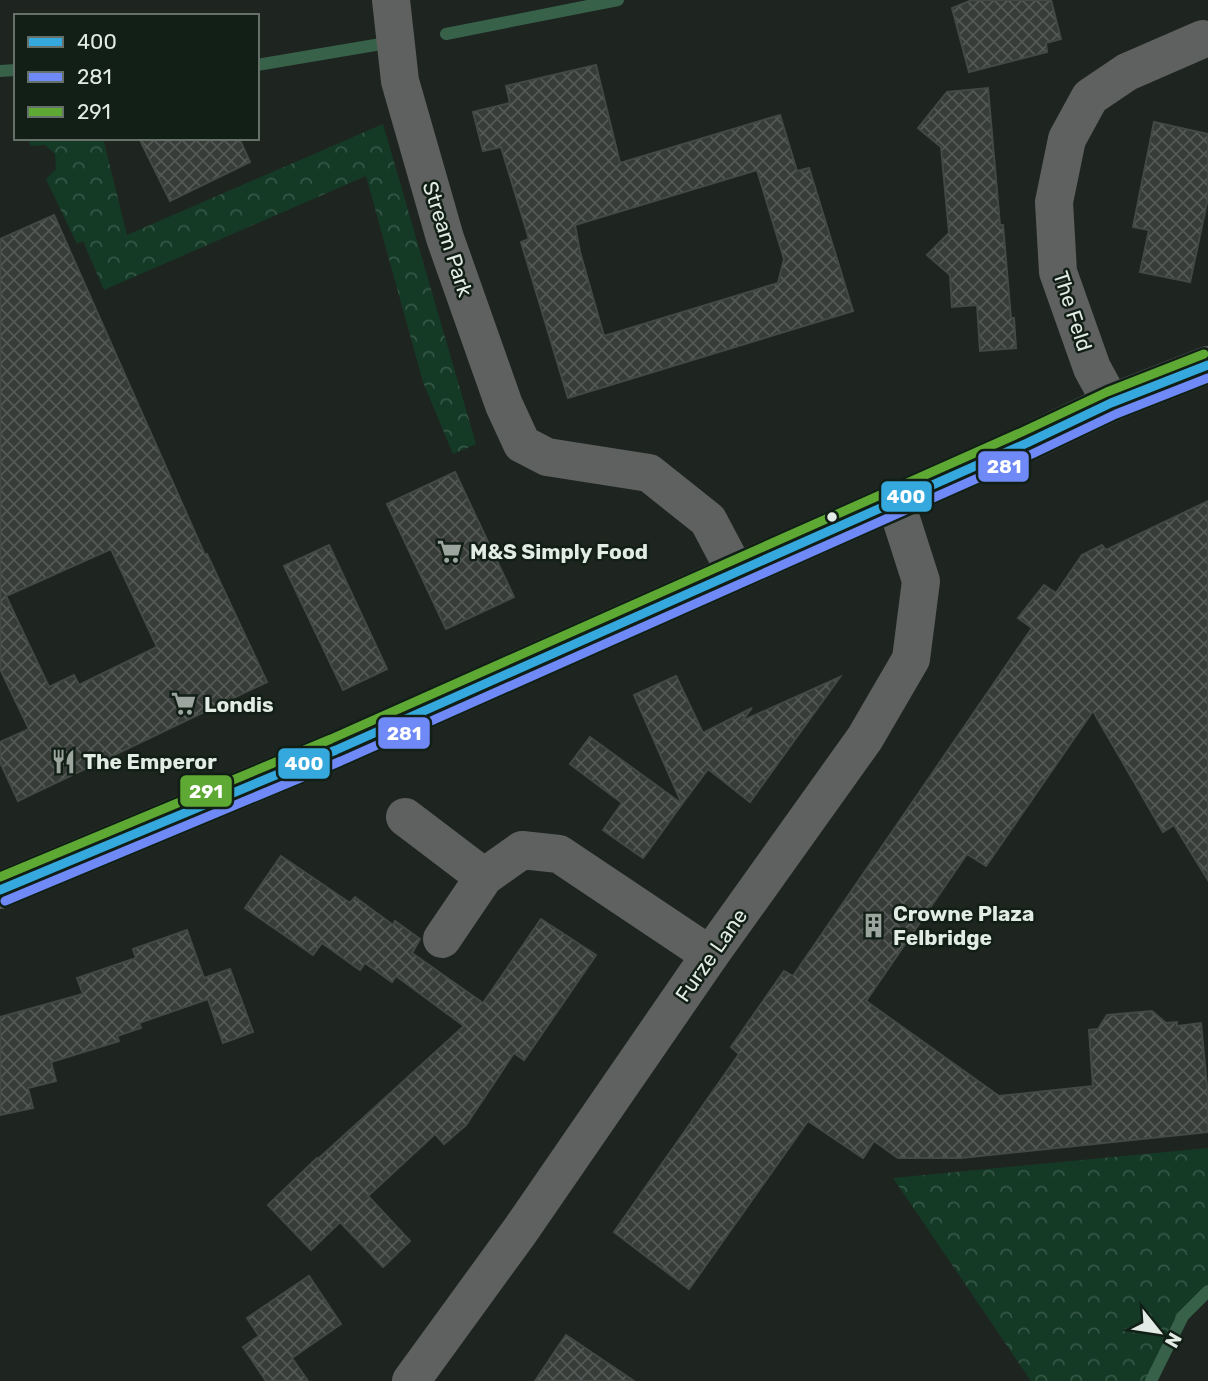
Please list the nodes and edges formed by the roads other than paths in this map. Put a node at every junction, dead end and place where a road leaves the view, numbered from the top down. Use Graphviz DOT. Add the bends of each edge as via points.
graph roads {
  1 [pos="391,0"];
  2 [pos="1203,39"];
  3 [pos="1208,365"];
  4 [pos="1111,403"];
  5 [pos="895,500"];
  6 [pos="735,571"];
  7 [pos="405,817"];
  8 [pos="484,877"];
  9 [pos="0,890"];
  10 [pos="442,939"];
  11 [pos="710,955"];
  12 [pos="411,1381"];
  1 -- 6 [label="street, Stream Park" via="400,81 445,238 522,444 547,457 649,473 708,520"];
  2 -- 4 [label="street, The Feld" via="1127,72 1090,97 1067,139 1054,202 1058,272 1092,368"];
  3 -- 4 [label="highway"];
  4 -- 5 [label="highway"];
  5 -- 6 [label="highway"];
  5 -- 11 [label="street, Furze Lane" via="921,581 911,659 865,738"];
  6 -- 9 [label="highway" via="336,750"];
  7 -- 8 [label="street"];
  8 -- 10 [label="street"];
  8 -- 11 [label="street" via="522,850 559,853"];
  11 -- 12 [label="street, Furze Lane"];
}
